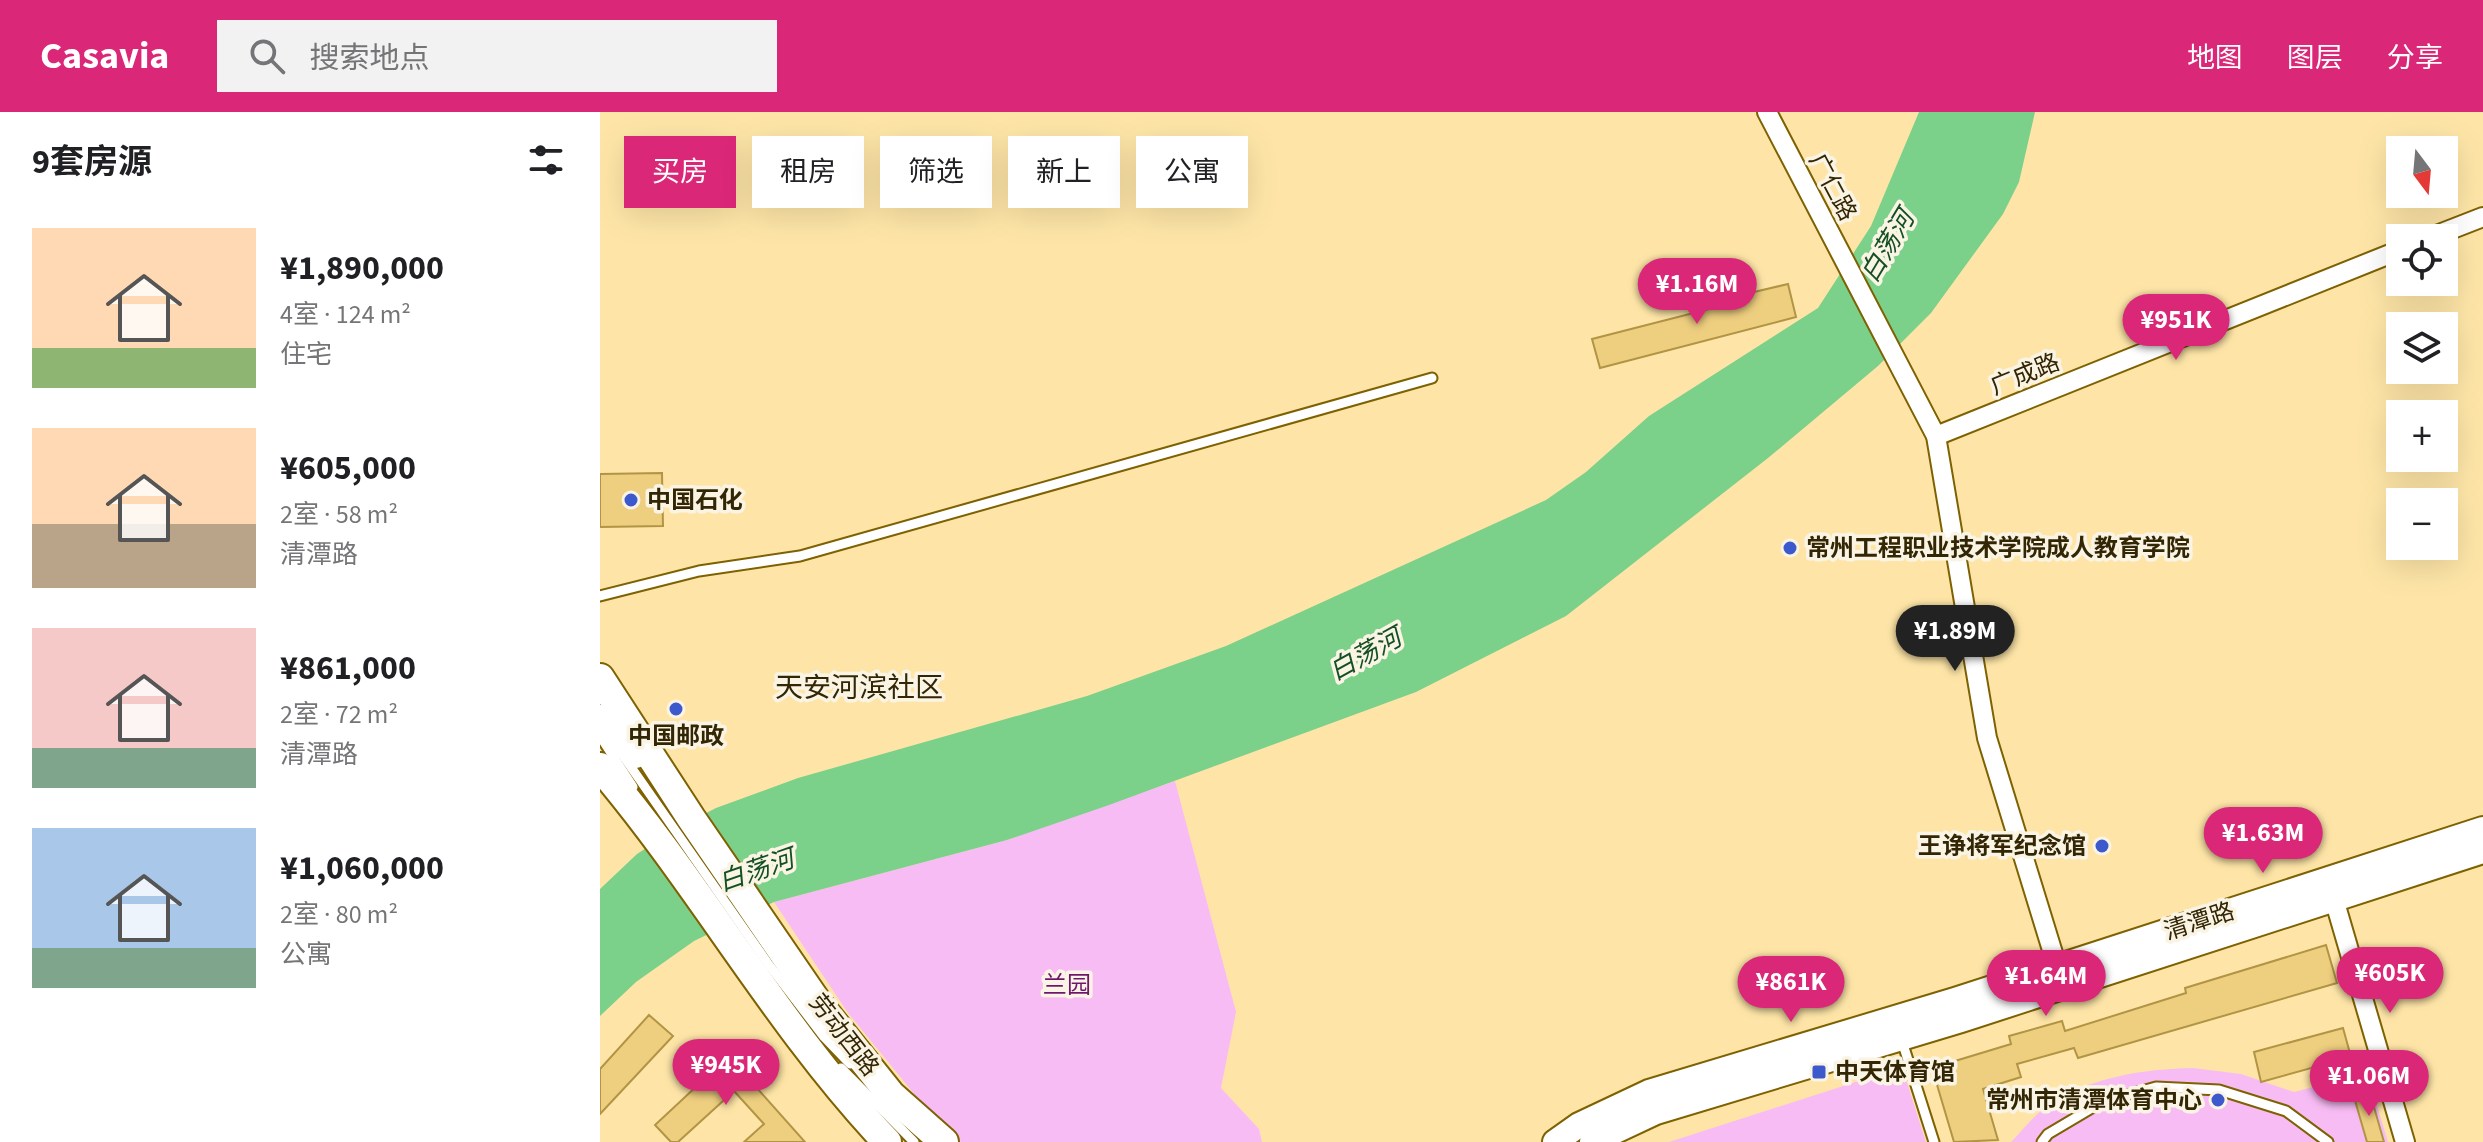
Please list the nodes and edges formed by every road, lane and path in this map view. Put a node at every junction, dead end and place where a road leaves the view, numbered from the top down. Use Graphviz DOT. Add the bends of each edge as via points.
graph roads {
  1 [pos="1767,112"];
  2 [pos="2483,217"];
  3 [pos="2458,227"];
  4 [pos="2386,256"];
  5 [pos="1432,378"];
  6 [pos="1936,436"];
  7 [pos="600,596"];
  8 [pos="600,678"];
  9 [pos="600,720"];
  10 [pos="600,736"];
  11 [pos="600,757"];
  12 [pos="600,767"];
  13 [pos="631,804"];
  14 [pos="670,829"];
  15 [pos="2483,829"];
  16 [pos="2483,851"];
  17 [pos="2334,899"];
  18 [pos="737,924"];
  19 [pos="2061,977"];
  20 [pos="1901,1038"];
  21 [pos="887,1142"];
  22 [pos="914,1142"];
  23 [pos="927,1142"];
  24 [pos="944,1142"];
  25 [pos="1555,1142"];
  26 [pos="1592,1142"];
  27 [pos="1934,1142"];
  28 [pos="2042,1142"];
  29 [pos="2328,1142"];
  30 [pos="2405,1142"];
  1 -- 6 [label="street, 广仁路"];
  2 -- 3 [label="street"];
  4 -- 6 [label="street, 广成路"];
  5 -- 7 [label="lane" via="800,556 699,571"];
  6 -- 19 [label="street, 广仁路" via="1987,738"];
  8 -- 14 [label="main road"];
  9 -- 14 [label="main road" via="623,739"];
  10 -- 14 [label="lane"];
  11 -- 13 [label="main road"];
  12 -- 13 [label="main road"];
  13 -- 14 [label="main road"];
  14 -- 18 [label="main road"];
  14 -- 18 [label="main road"];
  15 -- 19 [label="main road, 清潭路"];
  16 -- 17 [label="main road, 清潭路"];
  17 -- 19 [label="main road, 清潭路"];
  17 -- 30 [label="street"];
  18 -- 21 [label="main road, 劳动西路" via="791,1029"];
  18 -- 22 [label="lane" via="800,1025"];
  18 -- 23 [label="lane" via="824,1037"];
  18 -- 24 [label="main road, 劳动西路" via="819,1005 891,1095"];
  19 -- 20 [label="main road, 清潭路"];
  19 -- 25 [label="main road, 清潭路" via="1649,1092"];
  20 -- 26 [label="main road, 清潭路" via="1656,1112"];
  20 -- 27 [label="lane"];
  28 -- 29 [label="lane" via="2102,1102 2156,1087 2219,1090 2286,1111"];
}
